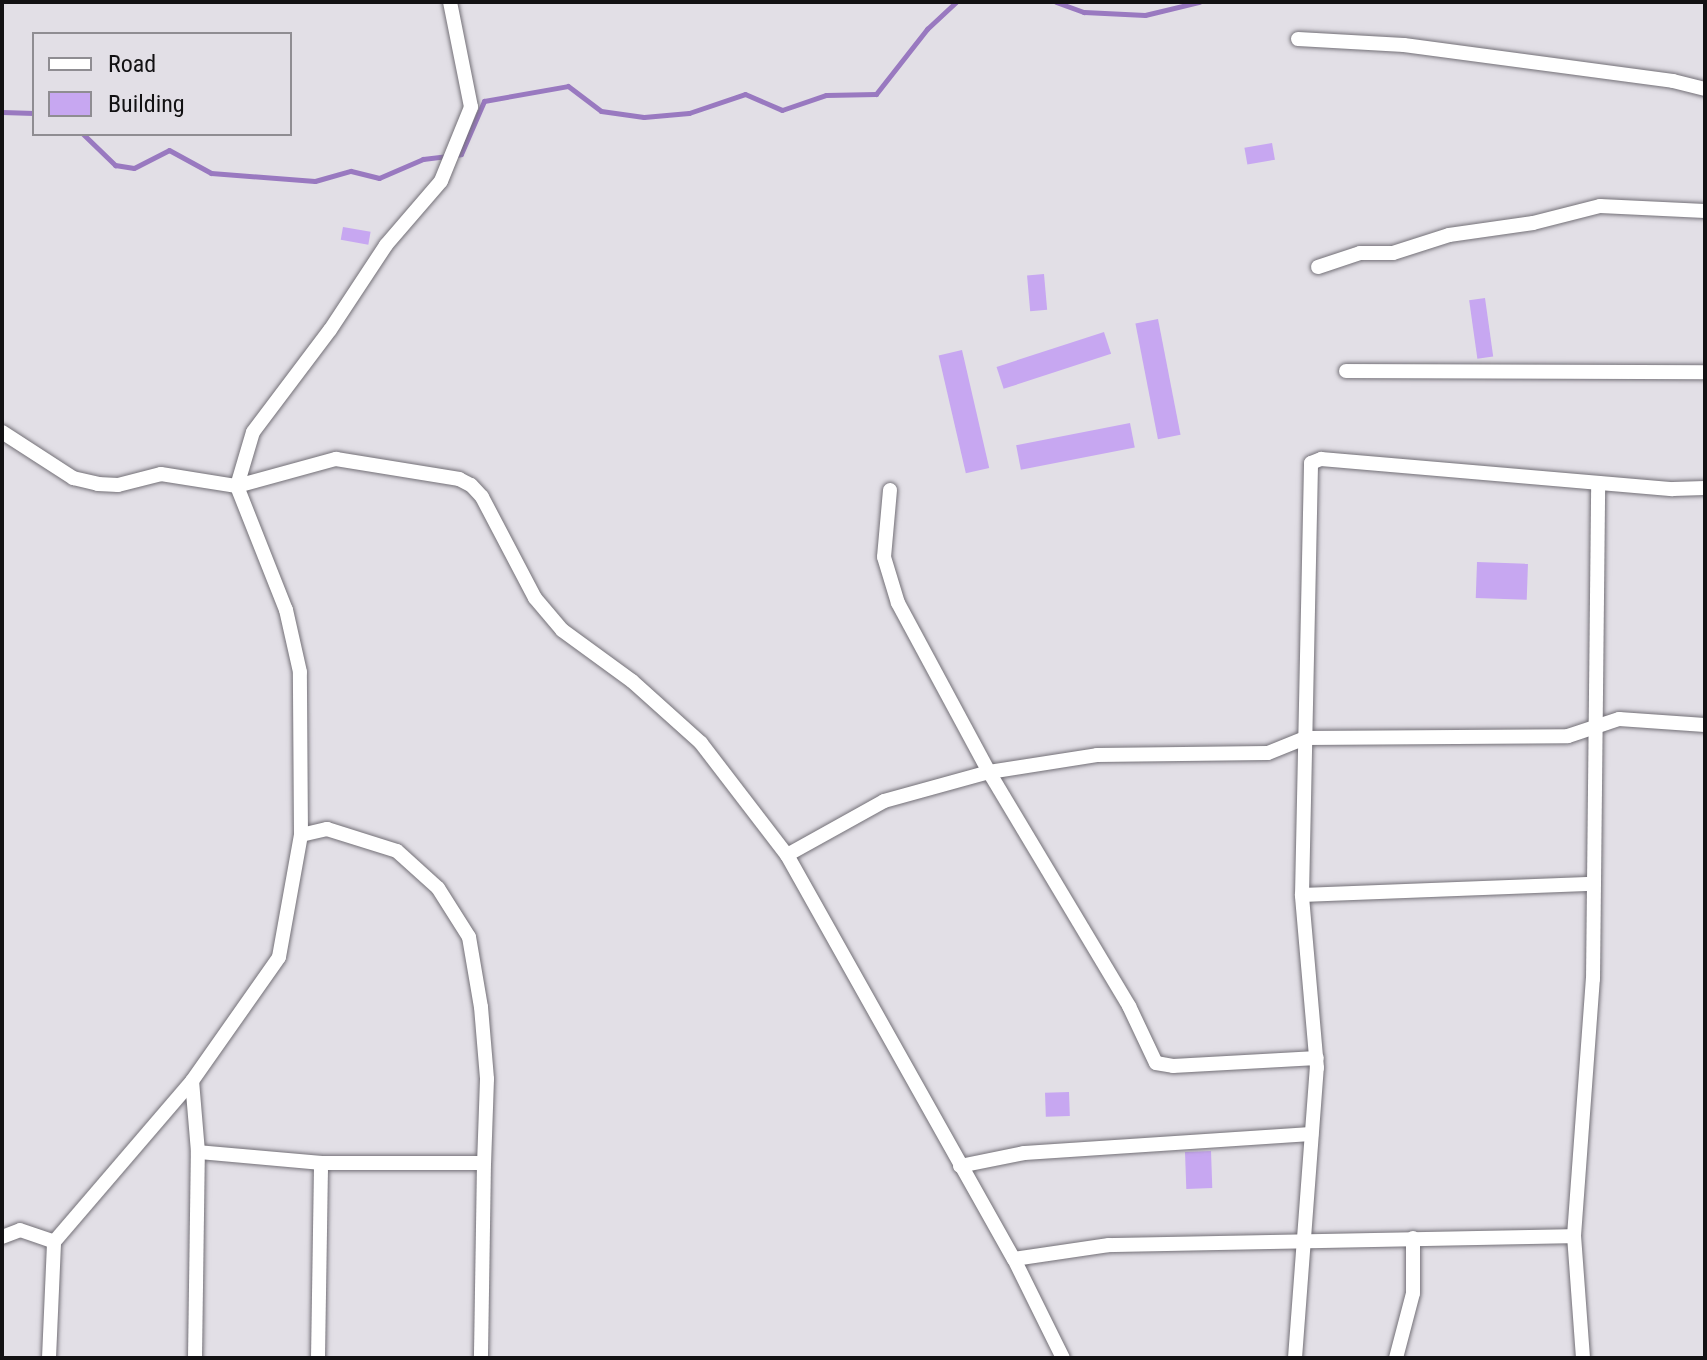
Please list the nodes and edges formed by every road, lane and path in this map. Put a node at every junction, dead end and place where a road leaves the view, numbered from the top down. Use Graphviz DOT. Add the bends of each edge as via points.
graph roads {
  1 [pos="450,2"];
  2 [pos="1298,39"];
  3 [pos="1705,89"];
  4 [pos="1705,211"];
  5 [pos="1318,267"];
  6 [pos="1346,371"];
  7 [pos="1705,372"];
  8 [pos="2,432"];
  9 [pos="1598,483"];
  10 [pos="237,486"];
  11 [pos="1705,488"];
  12 [pos="890,490"];
  13 [pos="1596,725"];
  14 [pos="1705,725"];
  15 [pos="1305,738"];
  16 [pos="989,772"];
  17 [pos="301,835"];
  18 [pos="787,855"];
  19 [pos="1593,884"];
  20 [pos="1302,895"];
  21 [pos="1317,1058"];
  22 [pos="192,1081"];
  23 [pos="1311,1134"];
  24 [pos="198,1152"];
  25 [pos="321,1163"];
  26 [pos="484,1163"];
  27 [pos="960,1166"];
  28 [pos="1574,1236"];
  29 [pos="2,1237"];
  30 [pos="1413,1238"];
  31 [pos="1302,1239"];
  32 [pos="54,1242"];
  33 [pos="1014,1259"];
  34 [pos="49,1358"];
  35 [pos="195,1358"];
  36 [pos="318,1358"];
  37 [pos="481,1358"];
  38 [pos="1063,1358"];
  39 [pos="1295,1358"];
  40 [pos="1396,1358"];
  41 [pos="1583,1358"];
  1 -- 10 [label="street" via="471,107 441,181 386,245 253,432"];
  2 -- 3 [label="street" via="1404,45"];
  4 -- 5 [label="street" via="1600,206 1533,223 1461,232 1393,253 1360,253"];
  6 -- 7 [label="street"];
  8 -- 10 [label="street" via="73,478 98,484 118,485 161,474"];
  9 -- 11 [label="street"];
  9 -- 13 [label="street"];
  9 -- 15 [label="street" via="1321,459 1311,463"];
  10 -- 17 [label="street" via="286,610 300,672"];
  10 -- 18 [label="street" via="336,459 471,485 535,598 701,743"];
  12 -- 16 [label="street" via="884,557 891,587"];
  13 -- 14 [label="street" via="1619,719"];
  13 -- 15 [label="street" via="1568,736"];
  13 -- 19 [label="street"];
  15 -- 16 [label="street" via="1268,753 1097,755"];
  15 -- 20 [label="street"];
  16 -- 18 [label="street" via="884,801"];
  16 -- 21 [label="street" via="1119,989 1156,1063"];
  17 -- 22 [label="street" via="279,957"];
  17 -- 26 [label="street" via="327,829 397,851 438,888 469,937 487,1079"];
  18 -- 27 [label="street"];
  19 -- 20 [label="street"];
  19 -- 28 [label="street" via="1593,979"];
  20 -- 21 [label="street"];
  21 -- 23 [label="street"];
  22 -- 24 [label="street"];
  22 -- 32 [label="street"];
  23 -- 27 [label="street" via="1024,1153"];
  23 -- 31 [label="street"];
  24 -- 25 [label="street"];
  24 -- 35 [label="street"];
  25 -- 26 [label="street"];
  25 -- 36 [label="street"];
  26 -- 37 [label="street"];
  27 -- 33 [label="street"];
  28 -- 30 [label="street"];
  28 -- 41 [label="street"];
  29 -- 32 [label="street" via="20,1230"];
  30 -- 31 [label="street"];
  30 -- 40 [label="street" via="1413,1293"];
  31 -- 33 [label="street" via="1109,1245"];
  31 -- 39 [label="street"];
  32 -- 34 [label="street"];
  33 -- 38 [label="street"];
}
